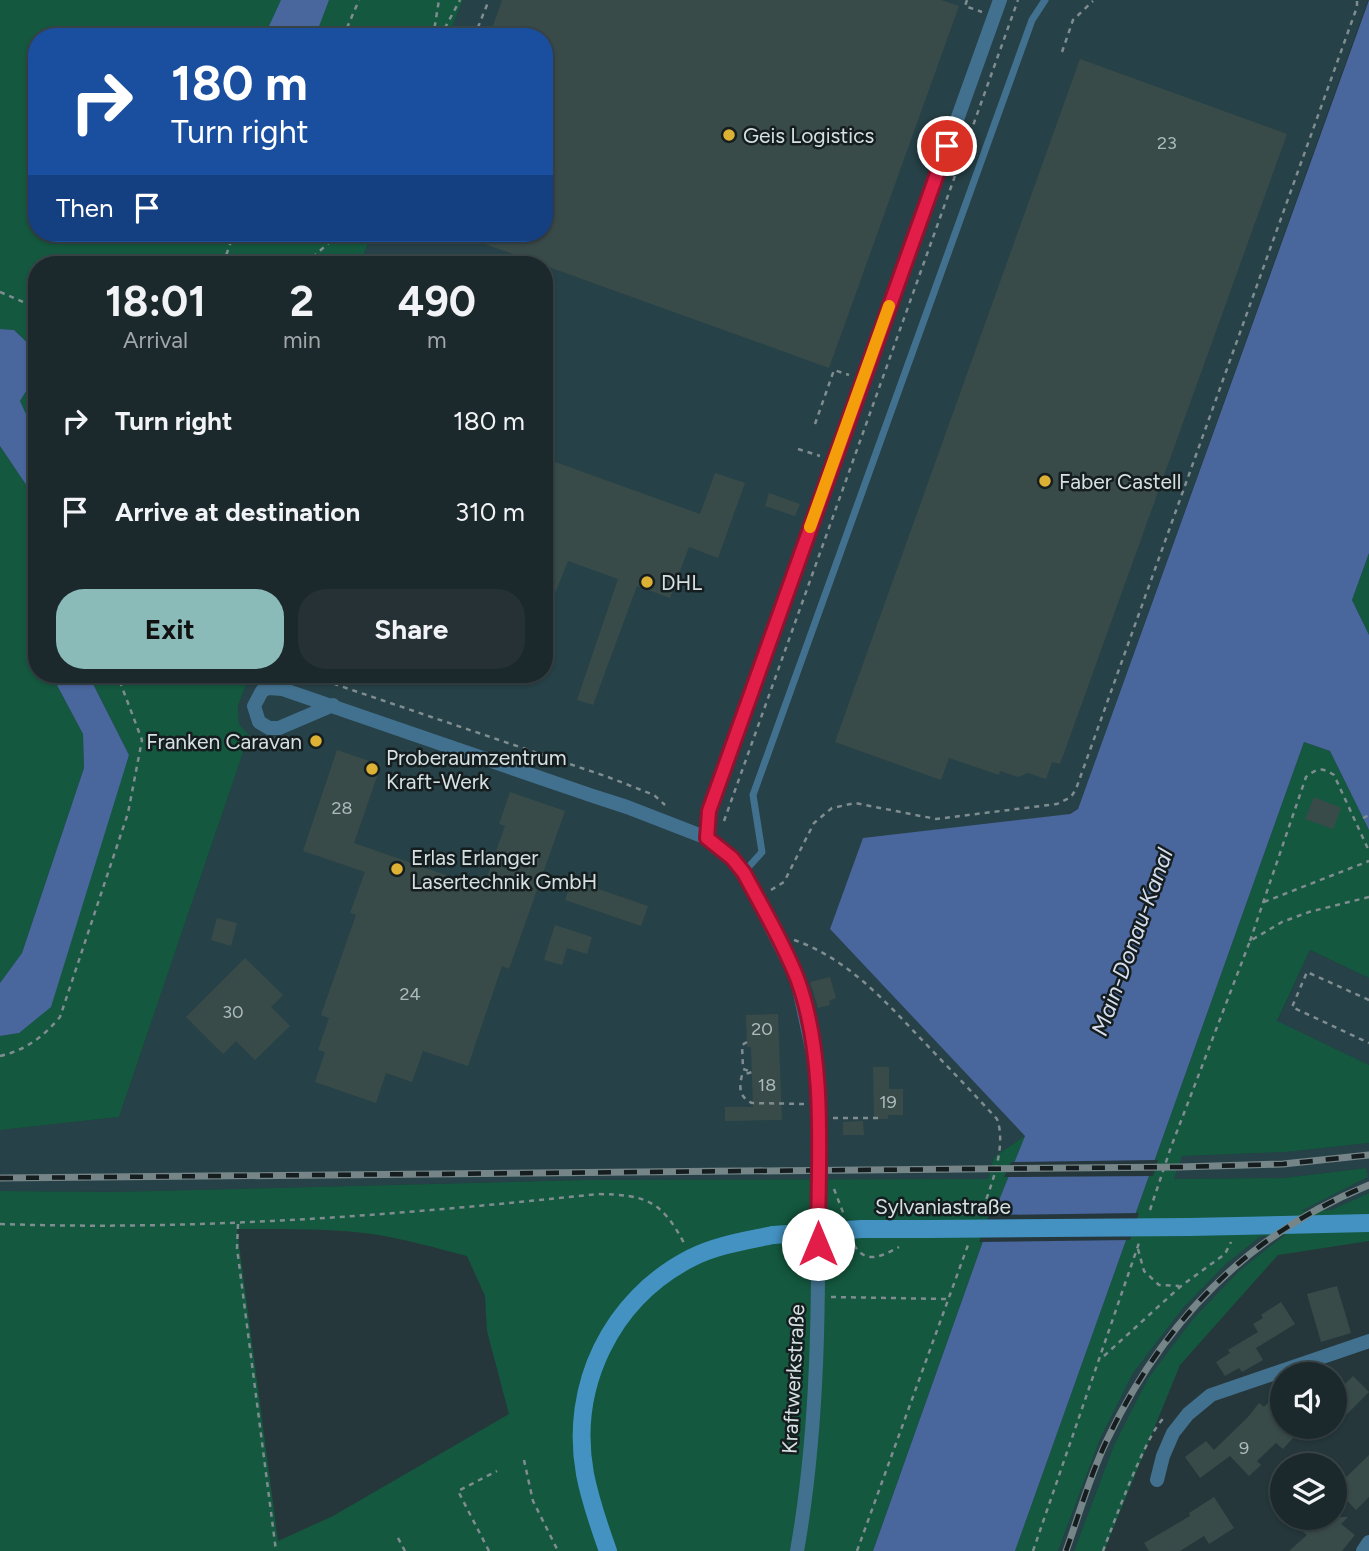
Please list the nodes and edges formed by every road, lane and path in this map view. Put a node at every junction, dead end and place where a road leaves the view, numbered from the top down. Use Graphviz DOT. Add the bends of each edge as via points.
graph roads {
  1 [pos="359,0"];
  2 [pos="439,0"];
  3 [pos="460,0"];
  4 [pos="489,0"];
  5 [pos="967,0"];
  6 [pos="1000,0"];
  7 [pos="1018,0"];
  8 [pos="1045,0"];
  9 [pos="1357,0"];
  10 [pos="1093,1"];
  11 [pos="994,16"];
  12 [pos="347,28"];
  13 [pos="434,28"];
  14 [pos="445,28"];
  15 [pos="478,28"];
  16 [pos="1062,52"];
  17 [pos="330,242"];
  18 [pos="314,256"];
  19 [pos="0,292"];
  20 [pos="28,304"];
  21 [pos="862,380"];
  22 [pos="815,424"];
  23 [pos="798,449"];
  24 [pos="833,461"];
  25 [pos="120,683"];
  26 [pos="331,683"];
  27 [pos="333,705"];
  28 [pos="669,808"];
  29 [pos="1369,815"];
  30 [pos="1363,818"];
  31 [pos="724,821"];
  32 [pos="707,838"];
  33 [pos="1369,851"];
  34 [pos="1369,861"];
  35 [pos="744,873"];
  36 [pos="757,897"];
  37 [pos="1369,897"];
  38 [pos="1264,902"];
  39 [pos="791,939"];
  40 [pos="1250,941"];
  41 [pos="1369,1000"];
  42 [pos="747,1042"];
  43 [pos="1369,1043"];
  44 [pos="0,1056"];
  45 [pos="818,1104"];
  46 [pos="826,1118"];
  47 [pos="882,1118"];
  48 [pos="1150,1211"];
  49 [pos="1369,1223"];
  50 [pos="0,1224"];
  51 [pos="238,1224"];
  52 [pos="976,1224"];
  53 [pos="1142,1236"];
  54 [pos="972,1237"];
  55 [pos="1138,1249"];
  56 [pos="1225,1254"];
  57 [pos="691,1258"];
  58 [pos="1181,1286"];
  59 [pos="818,1297"];
  60 [pos="947,1299"];
  61 [pos="1369,1342"];
  62 [pos="1101,1358"];
  63 [pos="1188,1414"];
  64 [pos="524,1460"];
  65 [pos="497,1471"];
  66 [pos="1157,1480"];
  67 [pos="398,1538"];
  68 [pos="1369,1542"];
  69 [pos="276,1551"];
  70 [pos="405,1551"];
  71 [pos="489,1551"];
  72 [pos="558,1551"];
  73 [pos="608,1551"];
  74 [pos="797,1551"];
  75 [pos="857,1551"];
  76 [pos="1033,1551"];
  77 [pos="1103,1551"];
  78 [pos="1363,1551"];
  1 -- 12 [label="path"];
  2 -- 13 [label="path"];
  3 -- 14 [label="path"];
  4 -- 15 [label="path"];
  5 -- 11 [label="path" via="965,6"];
  6 -- 11 [label="street"];
  7 -- 31 [label="path"];
  8 -- 35 [label="lane" via="1032,20 753,795 762,852"];
  9 -- 36 [label="path" via="1071,797 1057,804 936,819 855,803 832,808 814,823 784,882"];
  10 -- 16 [label="path" via="1073,20"];
  11 -- 21 [label="street"];
  17 -- 18 [label="path"];
  19 -- 20 [label="path"];
  21 -- 22 [label="path" via="834,370"];
  21 -- 24 [label="street"];
  23 -- 24 [label="path"];
  24 -- 32 [label="street" via="709,811"];
  25 -- 44 [label="path" via="142,740 128,813 60,1017 44,1035 18,1052"];
  26 -- 28 [label="path" via="608,777 654,795"];
  27 -- 27 [label="street, Kraftwerkstraße" via="275,688 262,691 254,706 259,722 273,729"];
  27 -- 32 [label="street, Kraftwerkstraße"];
  29 -- 30 [label="path"];
  32 -- 35 [label="street, Kraftwerkstraße"];
  33 -- 38 [label="path" via="1334,775 1315,769 1306,777"];
  34 -- 38 [label="path"];
  35 -- 36 [label="street, Kraftwerkstraße"];
  36 -- 45 [label="street, Kraftwerkstraße" via="797,979 815,1063"];
  37 -- 40 [label="path" via="1309,912"];
  38 -- 40 [label="path"];
  39 -- 52 [label="path" via="828,957 873,989 997,1119 1002,1133 991,1186"];
  40 -- 48 [label="path"];
  41 -- 43 [label="path" via="1307,972 1292,1007"];
  42 -- 45 [label="path" via="742,1045 743,1069 752,1072 742,1074 744,1099"];
  45 -- 59 [label="street, Kraftwerkstraße"];
  46 -- 47 [label="path"];
  49 -- 57 [label="street, Sylvaniastraße, bridge" via="862,1229 773,1235"];
  50 -- 51 [label="path"];
  51 -- 57 [label="path" via="630,1195 661,1209"];
  51 -- 69 [label="path" via="237,1248"];
  53 -- 55 [label="path"];
  54 -- 60 [label="path"];
  55 -- 58 [label="path" via="1144,1271 1159,1285"];
  55 -- 62 [label="path"];
  56 -- 58 [label="path"];
  57 -- 73 [label="street, Sylvaniastraße" via="653,1283 626,1309 605,1339 593,1369 584,1401 585,1472"];
  58 -- 62 [label="path"];
  59 -- 60 [label="path"];
  59 -- 74 [label="street, Kraftwerkstraße" via="809,1473"];
  60 -- 75 [label="path"];
  61 -- 63 [label="street" via="1211,1395"];
  62 -- 76 [label="path"];
  63 -- 66 [label="street" via="1173,1433"];
  63 -- 77 [label="path" via="1171,1413 1161,1420"];
  64 -- 72 [label="path" via="533,1501"];
  65 -- 71 [label="path" via="458,1491"];
  67 -- 70 [label="path"];
  68 -- 78 [label="street"];
}
